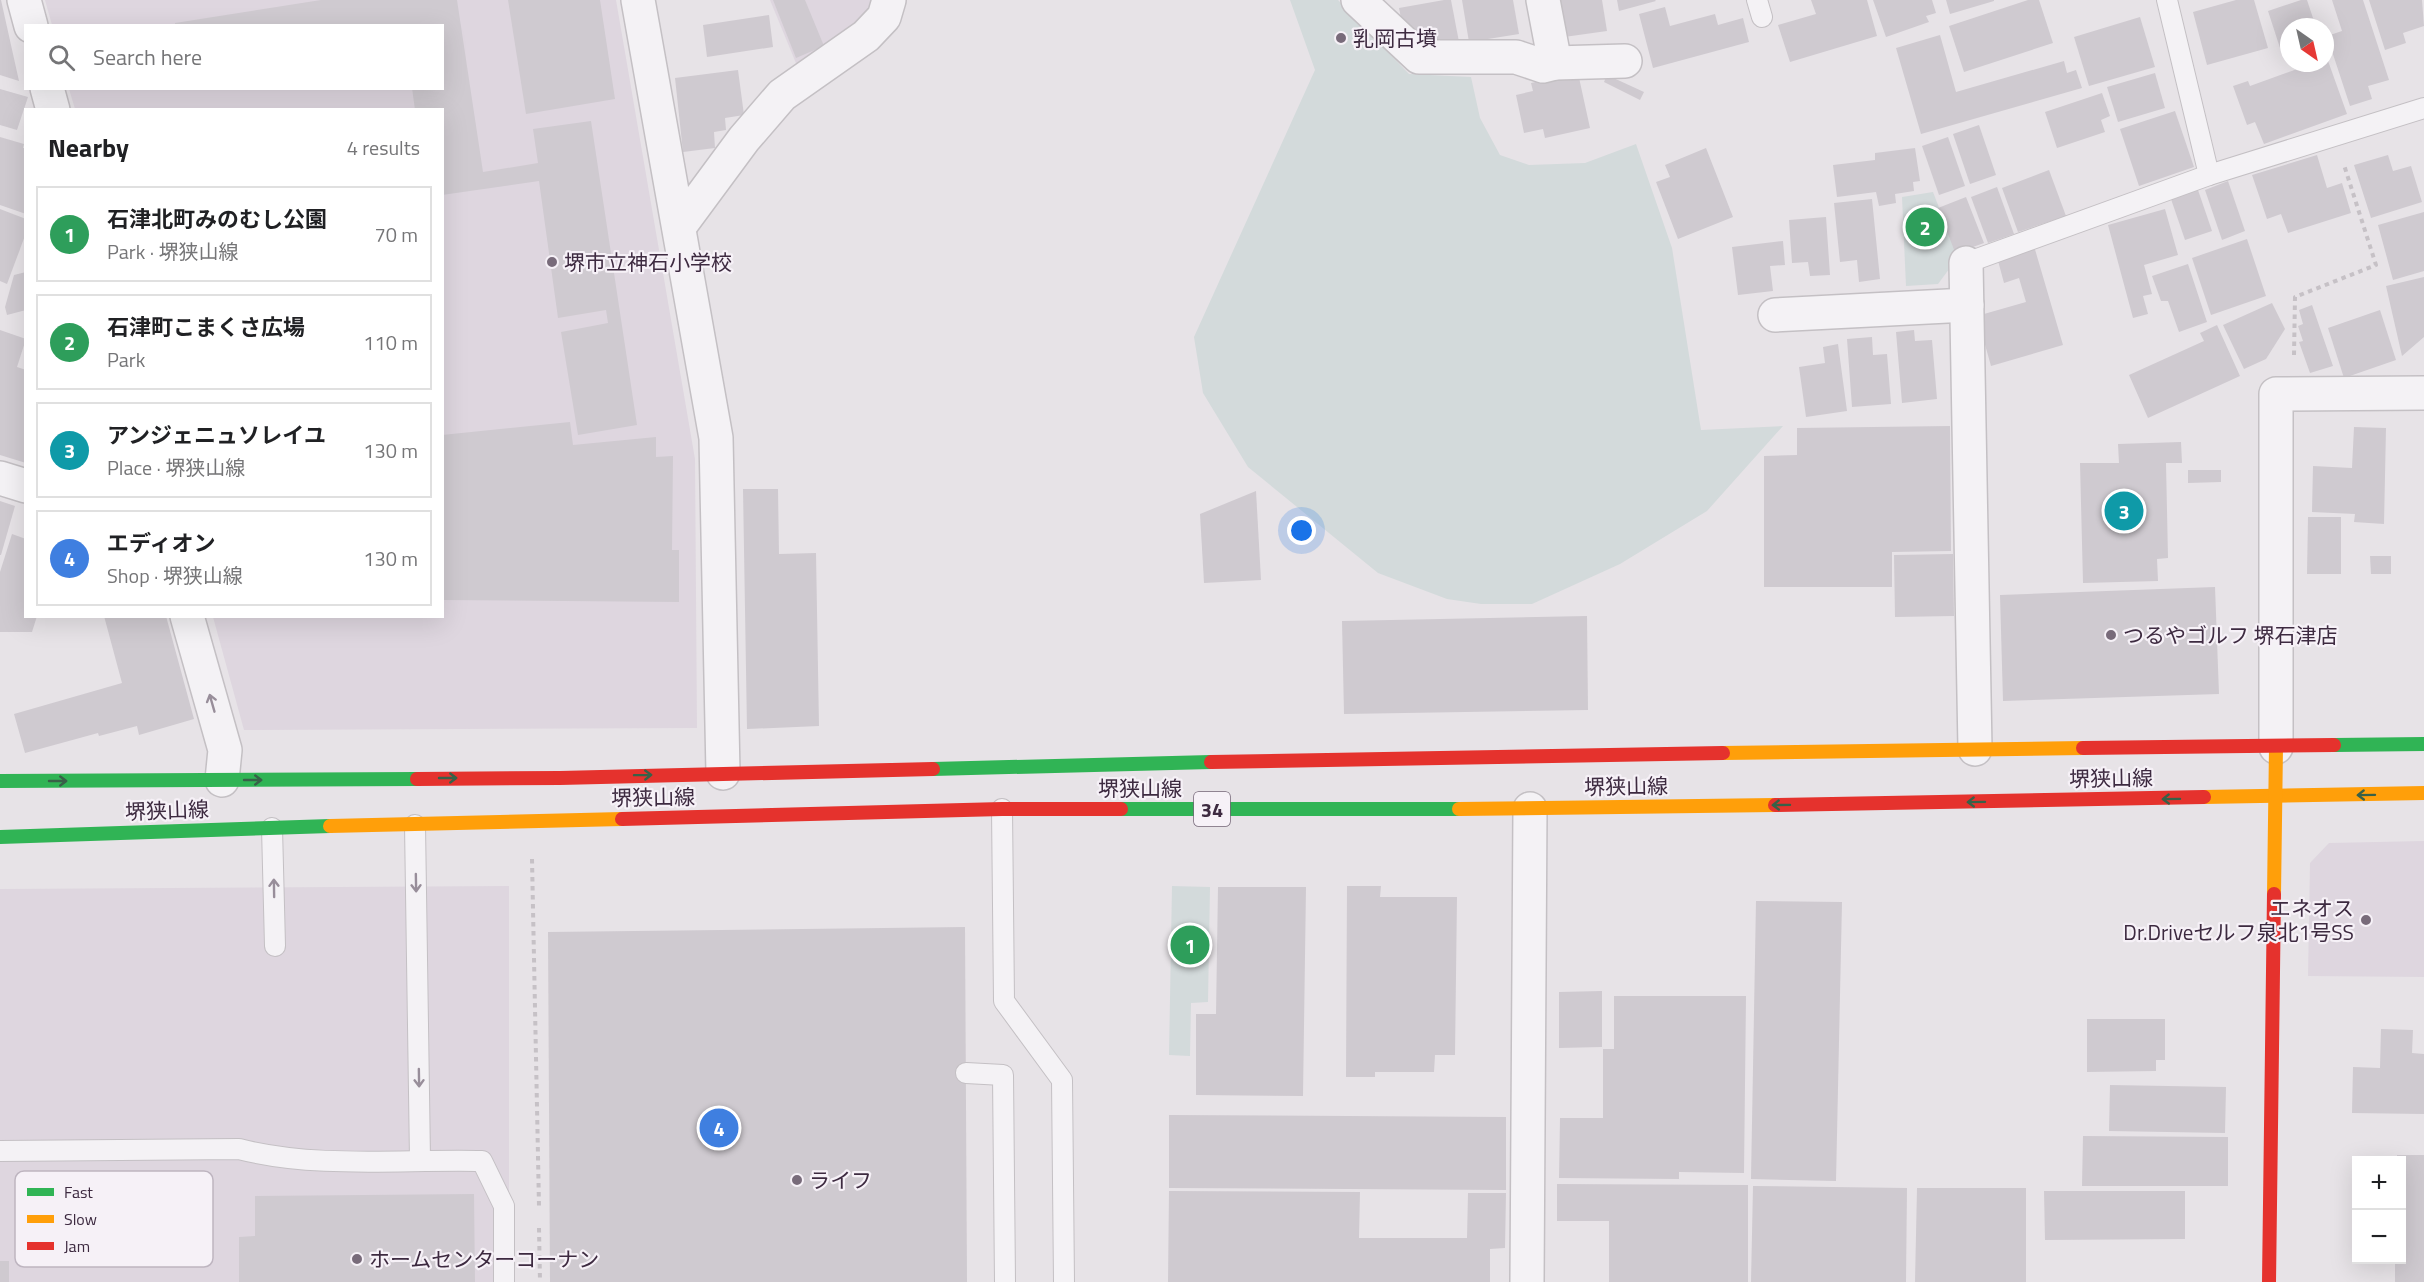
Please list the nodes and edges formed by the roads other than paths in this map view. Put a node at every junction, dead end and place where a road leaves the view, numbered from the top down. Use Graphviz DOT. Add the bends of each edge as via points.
graph roads {
  1 [pos="24,0"];
  2 [pos="638,0"];
  3 [pos="889,0"];
  4 [pos="1358,0"];
  5 [pos="1543,0"];
  6 [pos="2167,0"];
  7 [pos="30,24"];
  8 [pos="1625,61"];
  9 [pos="1554,63"];
  10 [pos="48,90"];
  11 [pos="52,108"];
  12 [pos="2424,108"];
  13 [pos="2209,175"];
  14 [pos="679,227"];
  15 [pos="1966,263"];
  16 [pos="1967,305"];
  17 [pos="1775,315"];
  18 [pos="2424,393"];
  19 [pos="0,478"];
  20 [pos="24,485"];
  21 [pos="189,618"];
  22 [pos="2424,744"];
  23 [pos="2276,747"];
  24 [pos="1975,748"];
  25 [pos="723,773"];
  26 [pos="222,780"];
  27 [pos="0,781"];
  28 [pos="2424,793"];
  29 [pos="2276,797"];
  30 [pos="1002,809"];
  31 [pos="1530,809"];
  32 [pos="415,825"];
  33 [pos="272,828"];
  34 [pos="0,837"];
  35 [pos="275,946"];
  36 [pos="966,1073"];
  37 [pos="0,1150"];
  38 [pos="420,1159"];
  39 [pos="504,1282"];
  40 [pos="1005,1282"];
  41 [pos="1064,1282"];
  42 [pos="1527,1282"];
  43 [pos="2269,1282"];
  1 -- 7 [label="street"];
  2 -- 14 [label="street"];
  3 -- 14 [label="street" via="884,17 866,36 782,95"];
  4 -- 9 [label="street" via="1419,57 1515,57 1542,66"];
  5 -- 9 [label="street"];
  6 -- 13 [label="lane"];
  8 -- 9 [label="street"];
  10 -- 11 [label="street"];
  12 -- 13 [label="lane"];
  13 -- 15 [label="lane"];
  14 -- 25 [label="street" via="716,438"];
  15 -- 16 [label="street"];
  16 -- 17 [label="street"];
  16 -- 24 [label="street"];
  18 -- 23 [label="street" via="2276,394"];
  19 -- 20 [label="street"];
  26 -- 21 [label="street, one-way" via="225,750"];
  22 -- 23 [label="main road, 堺狭山線 / 34"];
  23 -- 24 [label="main road, 堺狭山線 / 34"];
  23 -- 29 [label="main road"];
  24 -- 25 [label="main road, 堺狭山線 / 34"];
  26 -- 25 [label="main road, 堺狭山線 / 34, one-way"];
  27 -- 26 [label="main road, 堺狭山線 / 34, one-way"];
  28 -- 29 [label="main road, 堺狭山線 / 34, one-way"];
  29 -- 31 [label="main road, 堺狭山線 / 34, one-way"];
  29 -- 43 [label="main road"];
  30 -- 31 [label="main road, 堺狭山線 / 34"];
  30 -- 32 [label="main road, 堺狭山線 / 34"];
  30 -- 41 [label="lane" via="1004,1001 1062,1080"];
  31 -- 42 [label="street"];
  32 -- 33 [label="main road, 堺狭山線 / 34"];
  32 -- 38 [label="lane, one-way"];
  33 -- 34 [label="main road, 堺狭山線 / 34"];
  35 -- 33 [label="lane, one-way"];
  36 -- 40 [label="lane" via="1003,1075"];
  37 -- 38 [label="lane" via="239,1149 268,1156 340,1162"];
  38 -- 39 [label="lane" via="482,1161 504,1206"];
}
